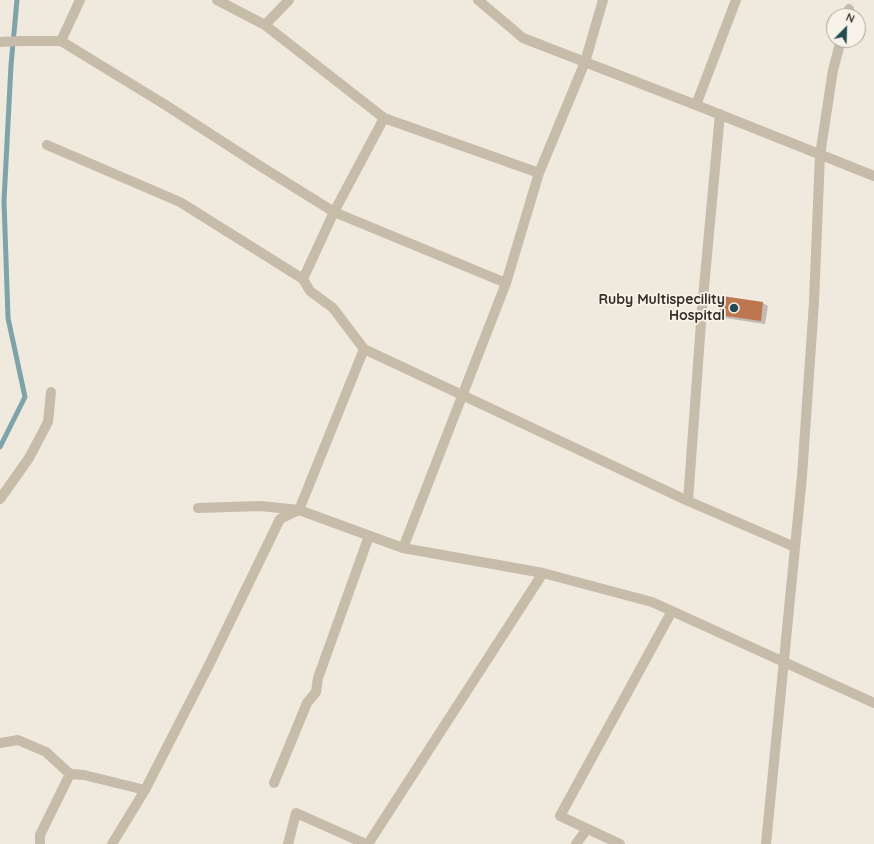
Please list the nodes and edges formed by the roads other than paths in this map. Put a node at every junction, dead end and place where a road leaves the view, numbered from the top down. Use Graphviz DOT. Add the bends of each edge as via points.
graph roads {
  1 [pos="80,0"];
  2 [pos="217,0"];
  3 [pos="289,0"];
  4 [pos="478,0"];
  5 [pos="603,0"];
  6 [pos="736,0"];
  7 [pos="265,25"];
  8 [pos="3,42"];
  9 [pos="62,42"];
  10 [pos="839,48"];
  11 [pos="585,62"];
  12 [pos="696,105"];
  13 [pos="720,114"];
  14 [pos="384,118"];
  15 [pos="47,145"];
  16 [pos="820,155"];
  17 [pos="539,173"];
  18 [pos="874,176"];
  19 [pos="334,212"];
  20 [pos="303,279"];
  21 [pos="506,283"];
  22 [pos="364,349"];
  23 [pos="51,392"];
  24 [pos="463,395"];
  25 [pos="0,499"];
  26 [pos="688,501"];
  27 [pos="198,508"];
  28 [pos="299,510"];
  29 [pos="369,536"];
  30 [pos="795,547"];
  31 [pos="403,548"];
  32 [pos="543,573"];
  33 [pos="672,611"];
  34 [pos="784,662"];
  35 [pos="874,703"];
  36 [pos="0,743"];
  37 [pos="70,774"];
  38 [pos="274,783"];
  39 [pos="145,790"];
  40 [pos="588,829"];
  41 [pos="40,844"];
  42 [pos="112,844"];
  43 [pos="288,844"];
  44 [pos="367,844"];
  45 [pos="576,844"];
  46 [pos="620,844"];
  47 [pos="766,844"];
  1 -- 9 [label="street"];
  2 -- 7 [label="street"];
  3 -- 7 [label="street"];
  4 -- 11 [label="street" via="523,38"];
  5 -- 11 [label="street"];
  6 -- 12 [label="street"];
  7 -- 14 [label="street"];
  8 -- 9 [label="street"];
  9 -- 19 [label="street"];
  10 -- 16 [label="street"];
  11 -- 12 [label="street"];
  11 -- 17 [label="street"];
  12 -- 13 [label="street"];
  13 -- 16 [label="street"];
  13 -- 26 [label="street"];
  14 -- 17 [label="street"];
  14 -- 19 [label="street"];
  15 -- 20 [label="street" via="180,202"];
  16 -- 18 [label="street"];
  16 -- 30 [label="street" via="814,302"];
  17 -- 21 [label="street"];
  19 -- 20 [label="street"];
  19 -- 21 [label="street"];
  20 -- 22 [label="street" via="310,291 333,308"];
  21 -- 24 [label="street"];
  22 -- 24 [label="street"];
  22 -- 28 [label="street"];
  23 -- 25 [label="street" via="48,422 29,458"];
  24 -- 26 [label="street"];
  24 -- 31 [label="street"];
  26 -- 30 [label="street"];
  27 -- 28 [label="street" via="260,506"];
  28 -- 29 [label="street"];
  28 -- 39 [label="street" via="280,519"];
  29 -- 31 [label="street"];
  29 -- 38 [label="street" via="318,678 316,692 307,703"];
  30 -- 34 [label="street"];
  31 -- 32 [label="street"];
  32 -- 33 [label="street" via="652,602"];
  32 -- 44 [label="street"];
  33 -- 34 [label="street"];
  33 -- 40 [label="street" via="560,816"];
  34 -- 35 [label="street"];
  34 -- 47 [label="street"];
  36 -- 37 [label="street" via="18,740 46,752"];
  37 -- 39 [label="street"];
  37 -- 41 [label="street" via="40,835"];
  39 -- 42 [label="street"];
  40 -- 45 [label="street"];
  40 -- 46 [label="street"];
  43 -- 44 [label="street" via="296,813"];
}
